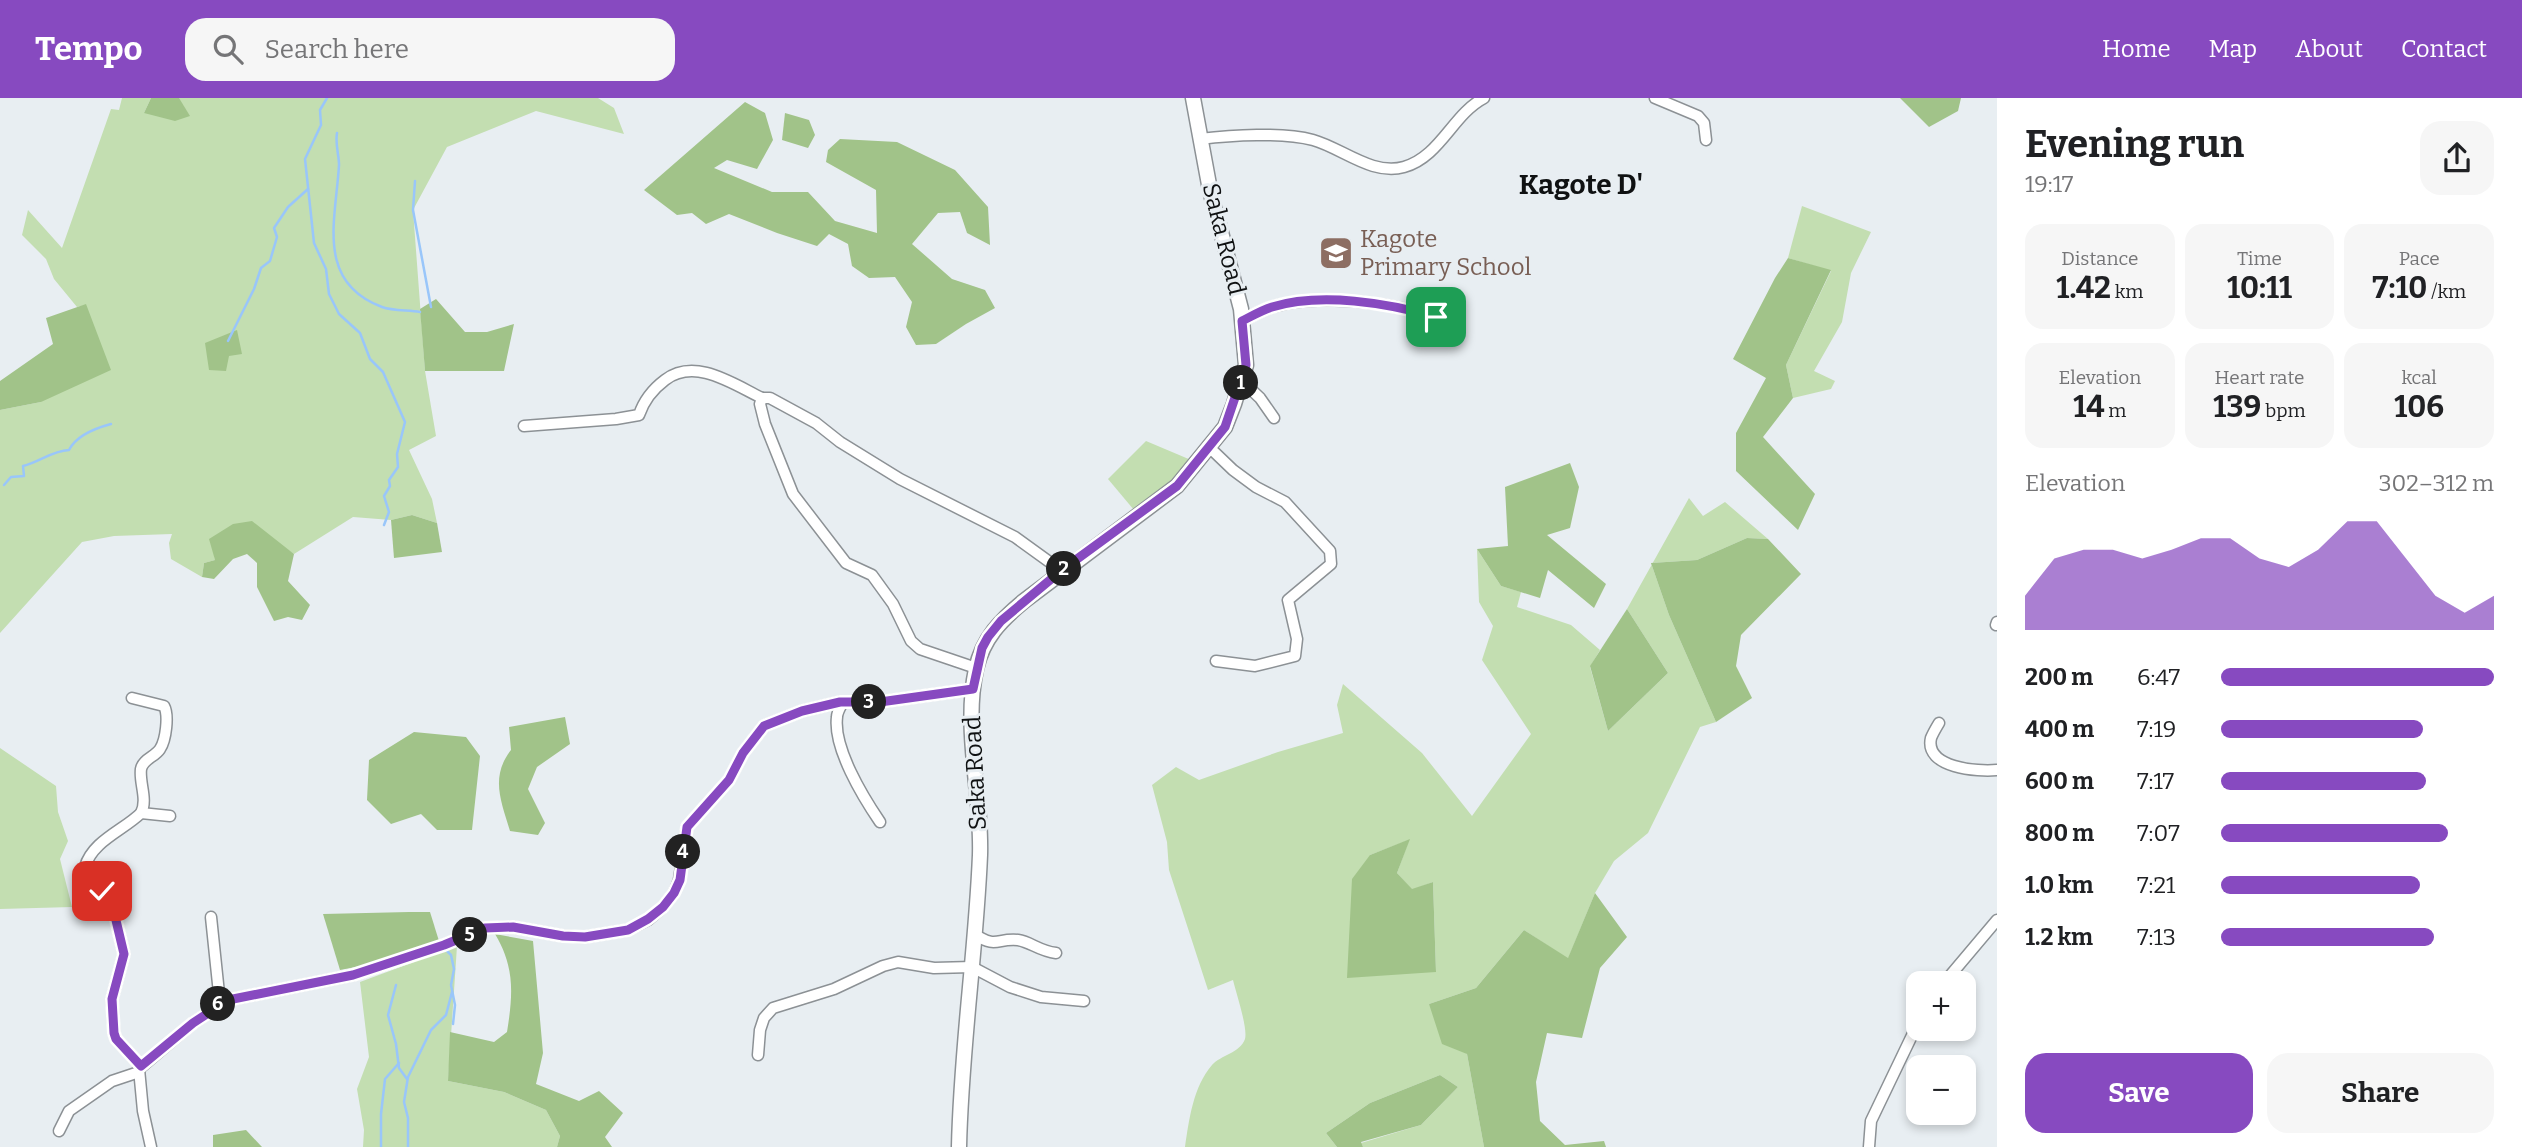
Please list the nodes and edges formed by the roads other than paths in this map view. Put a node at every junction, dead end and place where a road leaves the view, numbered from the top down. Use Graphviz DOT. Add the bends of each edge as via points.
graph roads {
  1 [pos="1193,98"];
  2 [pos="1485,98"];
  3 [pos="1655,98"];
  4 [pos="1200,139"];
  5 [pos="1706,141"];
  6 [pos="1242,321"];
  7 [pos="1449,325"];
  8 [pos="1242,381"];
  9 [pos="762,398"];
  10 [pos="1274,418"];
  11 [pos="524,426"];
  12 [pos="1209,447"];
  13 [pos="1062,570"];
  14 [pos="1216,661"];
  15 [pos="976,668"];
  16 [pos="973,689"];
  17 [pos="132,698"];
  18 [pos="843,702"];
  19 [pos="1939,723"];
  20 [pos="1997,770"];
  21 [pos="141,813"];
  22 [pos="170,816"];
  23 [pos="880,822"];
  24 [pos="211,917"];
  25 [pos="1997,920"];
  26 [pos="974,934"];
  27 [pos="1056,953"];
  28 [pos="972,967"];
  29 [pos="1954,971"];
  30 [pos="1084,1001"];
  31 [pos="220,1003"];
  32 [pos="1909,1041"];
  33 [pos="758,1055"];
  34 [pos="140,1069"];
  35 [pos="59,1131"];
  36 [pos="151,1147"];
  37 [pos="959,1147"];
  38 [pos="1869,1147"];
  1 -- 4 [label="main road, Saka Road"];
  2 -- 4 [label="street" via="1465,111 1418,162 1402,168 1380,167 1313,140 1234,135"];
  3 -- 5 [label="street" via="1699,116"];
  4 -- 6 [label="main road, Saka Road"];
  6 -- 7 [label="street" via="1272,307 1313,301 1401,307"];
  6 -- 8 [label="main road, Saka Road" via="1247,354"];
  8 -- 10 [label="street"];
  8 -- 12 [label="main road, Saka Road" via="1225,427"];
  9 -- 11 [label="street" via="709,373 676,372 656,386 639,415"];
  9 -- 13 [label="street" via="770,398 900,478 1015,537"];
  9 -- 15 [label="street" via="765,424 793,494 846,563 872,575 920,649"];
  12 -- 13 [label="main road, Saka Road" via="1177,486"];
  12 -- 14 [label="street" via="1256,487 1285,502 1330,551 1331,564 1288,600 1297,639 1295,656 1255,666"];
  13 -- 15 [label="main road, Saka Road" via="1001,621 988,637"];
  15 -- 16 [label="main road, Saka Road"];
  16 -- 18 [label="street" via="880,702"];
  16 -- 26 [label="main road, Saka Road" via="980,844"];
  17 -- 21 [label="street" via="159,703 168,712 160,751 141,769"];
  18 -- 23 [label="street" via="836,716 842,749"];
  18 -- 31 [label="street" via="764,726 729,780 687,827 674,893 663,907 628,930 585,937 513,927 485,928 353,975"];
  19 -- 20 [label="street" via="1931,738 1936,757 1965,769"];
  21 -- 22 [label="street"];
  21 -- 34 [label="street" via="100,845 85,867 114,912 124,954 112,999 114,1033"];
  24 -- 31 [label="street"];
  25 -- 29 [label="street"];
  26 -- 27 [label="street" via="990,943 1016,940"];
  26 -- 28 [label="main road, Saka Road"];
  28 -- 30 [label="street" via="1041,997"];
  28 -- 33 [label="street" via="883,965 834,989 773,1008 760,1030"];
  28 -- 37 [label="main road, Saka Road" via="960,1082"];
  31 -- 34 [label="street"];
  32 -- 38 [label="street" via="1871,1121"];
  34 -- 35 [label="street" via="112,1081 69,1111"];
  34 -- 36 [label="street"];
}
